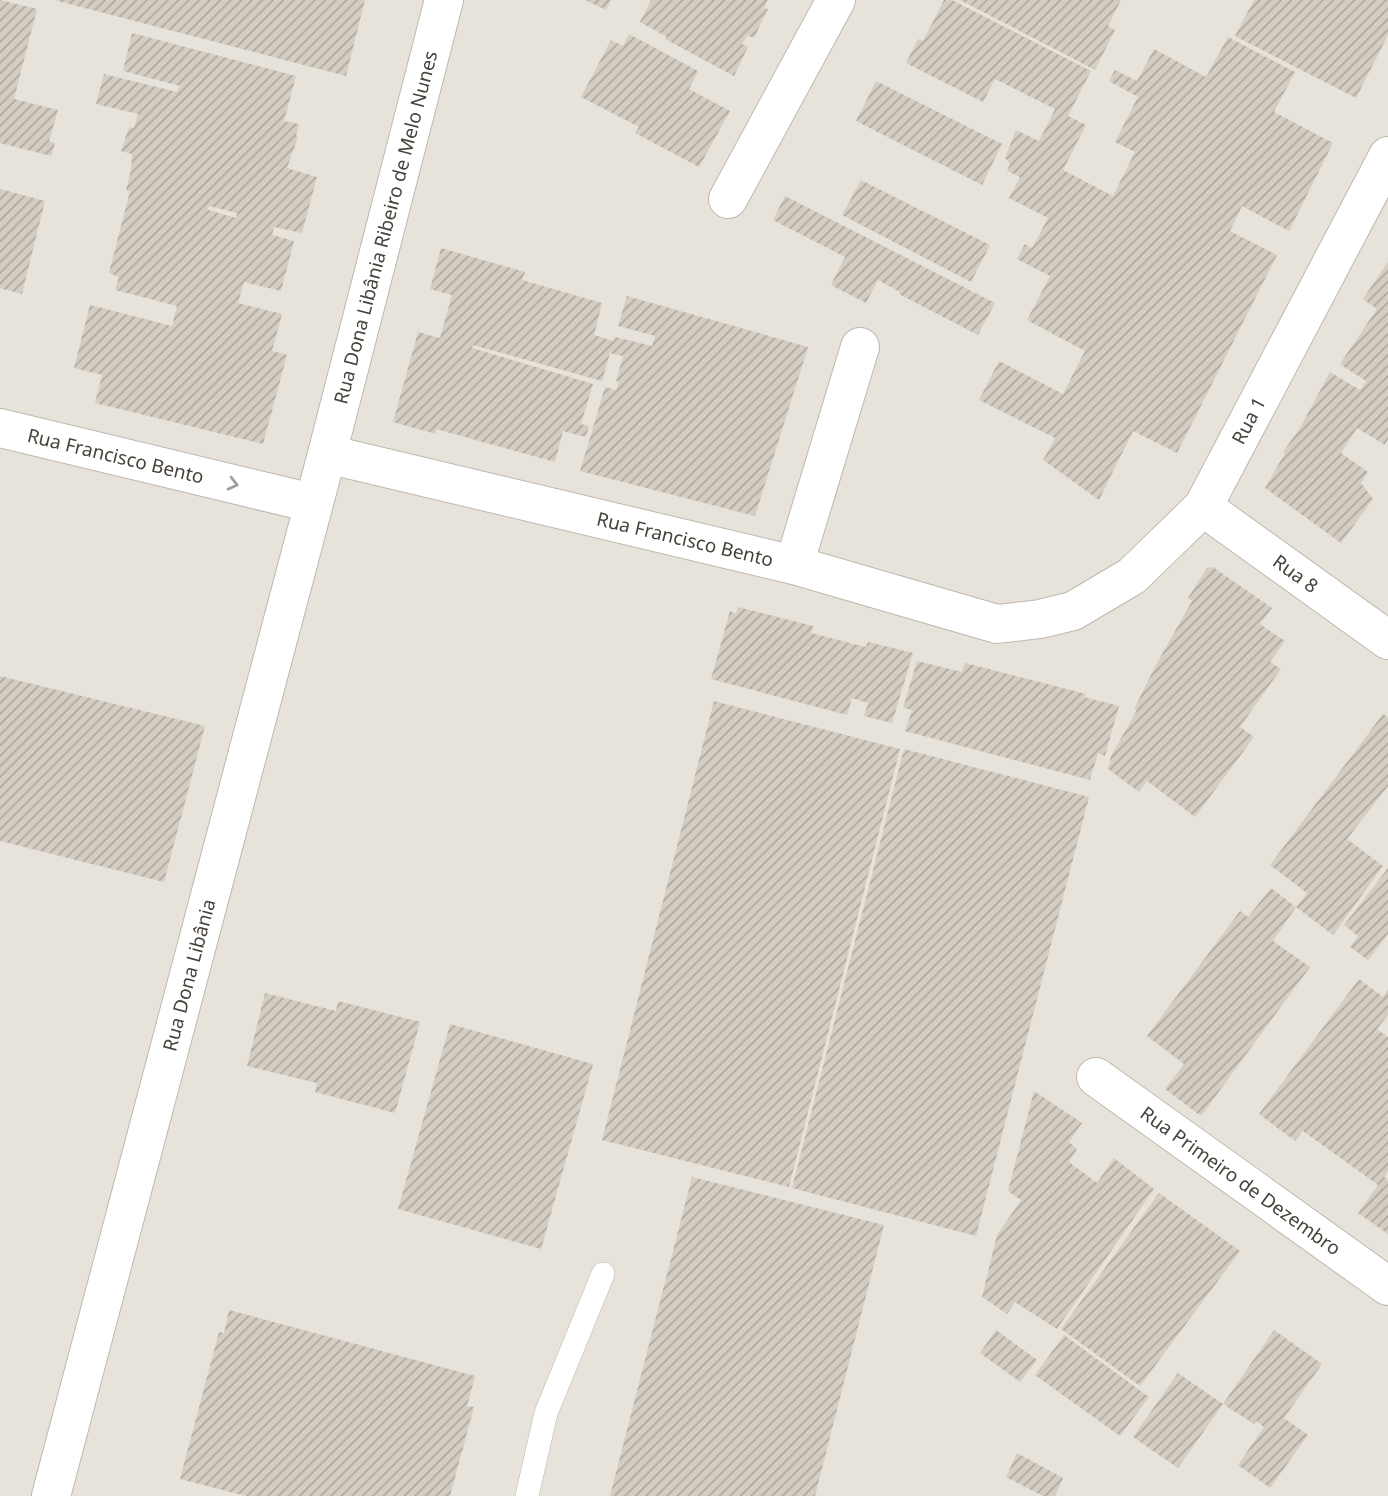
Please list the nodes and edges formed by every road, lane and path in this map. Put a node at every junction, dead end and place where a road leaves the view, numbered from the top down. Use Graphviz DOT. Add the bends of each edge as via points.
graph roads {
  1 [pos="444,0"];
  2 [pos="836,0"];
  3 [pos="1388,156"];
  4 [pos="728,199"];
  5 [pos="860,347"];
  6 [pos="0,428"];
  7 [pos="327,454"];
  8 [pos="312,503"];
  9 [pos="1203,508"];
  10 [pos="794,565"];
  11 [pos="1040,619"];
  12 [pos="1388,640"];
  13 [pos="1096,1077"];
  14 [pos="603,1274"];
  15 [pos="1388,1286"];
  16 [pos="51,1496"];
  17 [pos="527,1496"];
  1 -- 7 [label="street, Rua Dona Libânia Ribeiro de Melo Nunes"];
  2 -- 4 [label="street"];
  3 -- 9 [label="street, Rua 1"];
  5 -- 10 [label="street"];
  6 -- 8 [label="street, Rua Francisco Bento, one-way"];
  7 -- 8 [label="street, Rua Dona Libânia"];
  7 -- 10 [label="street, Rua Francisco Bento"];
  8 -- 16 [label="street, Rua Dona Libânia"];
  9 -- 11 [label="street, Rua 1" via="1132,576 1073,611"];
  9 -- 12 [label="street, Rua 8"];
  10 -- 11 [label="street, Rua Francisco Bento" via="997,624"];
  13 -- 15 [label="street, Rua Primeiro de Dezembro"];
  14 -- 17 [label="lane" via="547,1413"];
}
